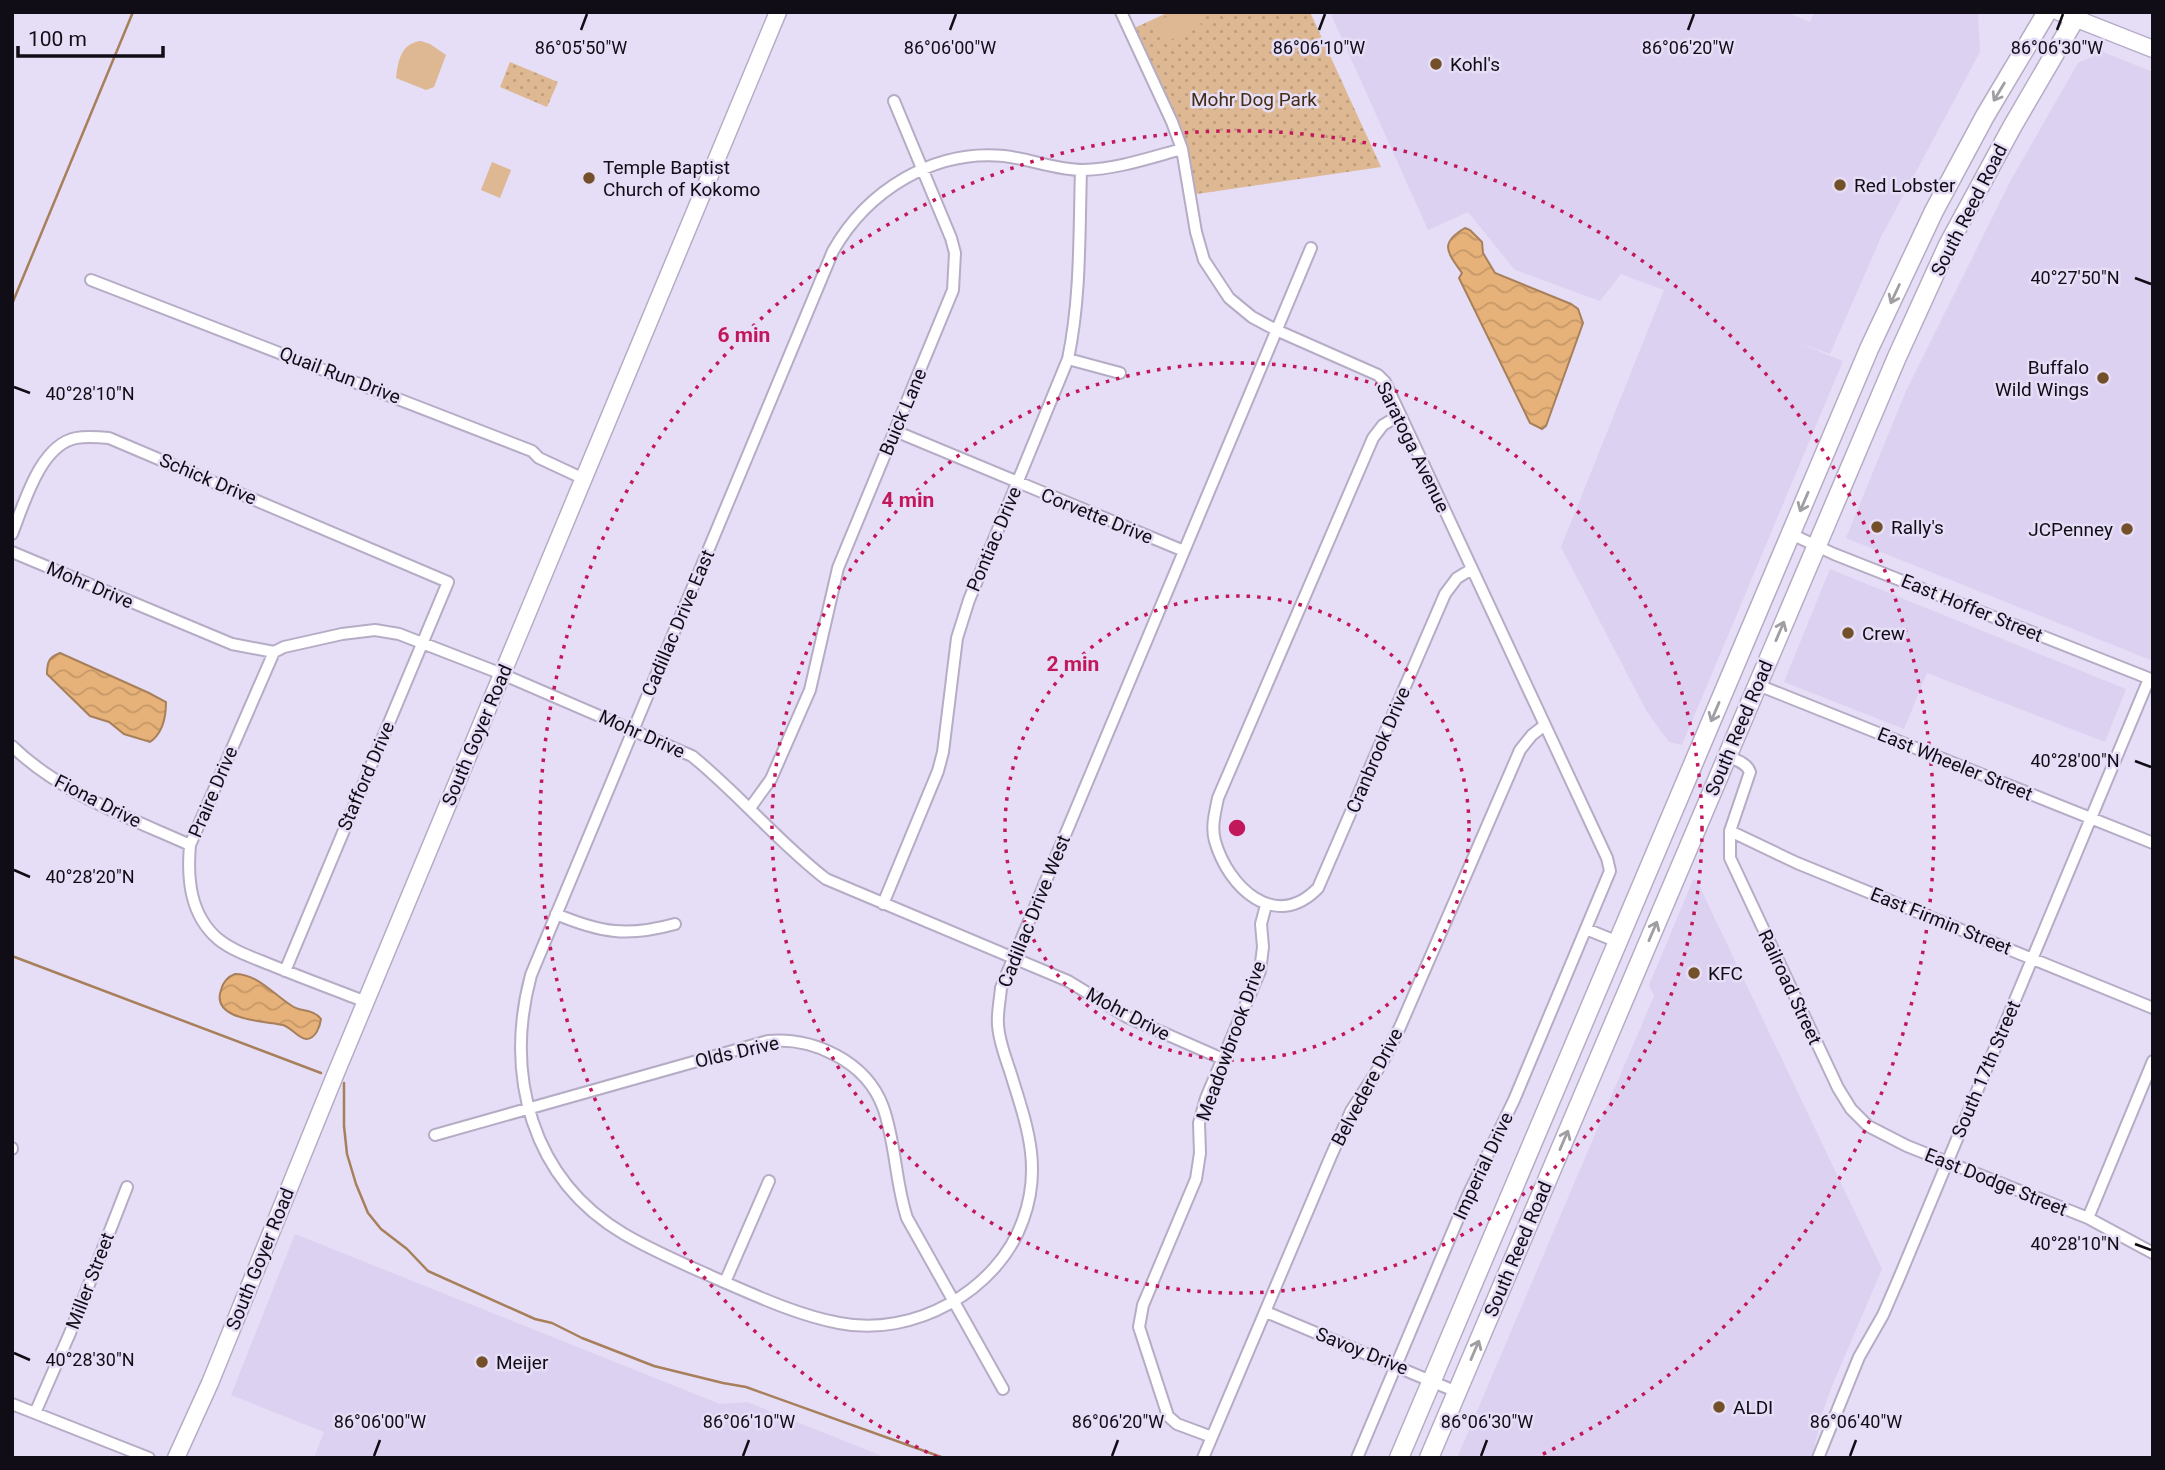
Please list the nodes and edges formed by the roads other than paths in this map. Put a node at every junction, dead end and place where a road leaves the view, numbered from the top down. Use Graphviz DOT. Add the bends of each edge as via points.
graph roads {
  1 [pos="778,12"];
  2 [pos="1121,12"];
  3 [pos="2047,12"];
  4 [pos="2071,14"];
  5 [pos="2153,49"];
  6 [pos="894,101"];
  7 [pos="1182,149"];
  8 [pos="922,169"];
  9 [pos="1081,170"];
  10 [pos="1311,248"];
  11 [pos="91,280"];
  12 [pos="1276,330"];
  13 [pos="1068,359"];
  14 [pos="1120,373"];
  15 [pos="1400,415"];
  16 [pos="895,431"];
  17 [pos="584,479"];
  18 [pos="1017,482"];
  19 [pos="12,534"];
  20 [pos="1791,534"];
  21 [pos="1816,547"];
  22 [pos="1184,551"];
  23 [pos="12,552"];
  24 [pos="1472,569"];
  25 [pos="448,582"];
  26 [pos="421,643"];
  27 [pos="274,652"];
  28 [pos="502,674"];
  29 [pos="2151,680"];
  30 [pos="1758,685"];
  31 [pos="1545,725"];
  32 [pos="633,729"];
  33 [pos="12,746"];
  34 [pos="1727,756"];
  35 [pos="750,808"];
  36 [pos="2091,818"];
  37 [pos="1730,831"];
  38 [pos="2153,843"];
  39 [pos="190,845"];
  40 [pos="1609,875"];
  41 [pos="883,904"];
  42 [pos="1266,905"];
  43 [pos="556,914"];
  44 [pos="675,924"];
  45 [pos="1586,929"];
  46 [pos="1618,942"];
  47 [pos="2032,957"];
  48 [pos="1013,958"];
  49 [pos="285,971"];
  50 [pos="366,1002"];
  51 [pos="2153,1008"];
  52 [pos="1223,1059"];
  53 [pos="2153,1061"];
  54 [pos="527,1109"];
  55 [pos="1875,1130"];
  56 [pos="435,1135"];
  57 [pos="1947,1162"];
  58 [pos="769,1181"];
  59 [pos="127,1187"];
  60 [pos="2088,1218"];
  61 [pos="2153,1254"];
  62 [pos="725,1282"];
  63 [pos="955,1302"];
  64 [pos="1266,1312"];
  65 [pos="1396,1366"];
  66 [pos="1432,1380"];
  67 [pos="1003,1389"];
  68 [pos="1457,1392"];
  69 [pos="12,1404"];
  70 [pos="35,1413"];
  71 [pos="1212,1437"];
  72 [pos="149,1458"];
  73 [pos="176,1458"];
  74 [pos="1203,1458"];
  75 [pos="1357,1458"];
  76 [pos="1399,1458"];
  77 [pos="1429,1458"];
  78 [pos="1818,1458"];
  1 -- 17 [label="street, South Goyer Road"];
  2 -- 7 [label="street, Saratoga Avenue"];
  3 -- 20 [label="main road, South Reed Road, one-way" via="1934,211 1869,349"];
  4 -- 5 [label="street"];
  4 -- 21 [label="main road, South Reed Road" via="1948,245"];
  6 -- 8 [label="street, Buick Lane"];
  7 -- 9 [label="street, Cadillac Drive East" via="1123,166"];
  7 -- 12 [label="street, Saratoga Avenue" via="1204,260 1229,298"];
  8 -- 9 [label="street, Cadillac Drive East" via="967,158 1002,156"];
  8 -- 16 [label="street, Buick Lane" via="951,238 956,275"];
  8 -- 32 [label="street, Cadillac Drive East" via="889,187 862,210 833,251"];
  9 -- 13 [label="street, Pontiac Drive" via="1076,299"];
  10 -- 12 [label="street, Cadillac Drive West"];
  11 -- 17 [label="street, Quail Run Drive" via="431,410 532,451"];
  12 -- 15 [label="street, Saratoga Avenue" via="1378,375"];
  12 -- 22 [label="street, Cadillac Drive West"];
  13 -- 14 [label="street"];
  13 -- 18 [label="street, Pontiac Drive"];
  15 -- 24 [label="street, Saratoga Avenue"];
  15 -- 42 [label="street" via="1373,438 1218,798 1213,820 1223,860 1249,895"];
  16 -- 18 [label="street, Corvette Drive"];
  16 -- 35 [label="street, Buick Lane" via="838,568 810,690 771,779"];
  17 -- 28 [label="street, South Goyer Road"];
  18 -- 22 [label="street, Corvette Drive"];
  18 -- 41 [label="street, Pontiac Drive" via="957,638 938,771"];
  19 -- 25 [label="street, Schick Drive" via="42,463 73,438 109,438"];
  20 -- 21 [label="street, East Hoffer Street"];
  20 -- 46 [label="main road, South Reed Road, one-way"];
  21 -- 29 [label="street, East Hoffer Street"];
  30 -- 21 [label="main road, South Reed Road, one-way"];
  22 -- 48 [label="street, Cadillac Drive West"];
  23 -- 27 [label="street, Mohr Drive" via="232,644"];
  24 -- 31 [label="street, Saratoga Avenue"];
  24 -- 42 [label="street, Cranbrook Drive" via="1457,578 1445,594 1318,888 1297,904"];
  25 -- 26 [label="street, Stafford Drive"];
  26 -- 27 [label="street, Mohr Drive" via="375,630"];
  26 -- 28 [label="street, Mohr Drive"];
  26 -- 49 [label="street, Stafford Drive"];
  27 -- 39 [label="street, Praire Drive"];
  28 -- 32 [label="street, Mohr Drive"];
  28 -- 50 [label="street, South Goyer Road"];
  29 -- 36 [label="street, South 17th Street"];
  30 -- 34 [label="main road, South Reed Road"];
  30 -- 36 [label="street, East Wheeler Street"];
  31 -- 40 [label="street, Saratoga Avenue" via="1607,858"];
  31 -- 64 [label="street, Belvedere Drive" via="1520,750 1400,1027 1331,1156"];
  32 -- 35 [label="street, Mohr Drive" via="692,756"];
  32 -- 43 [label="street, Cadillac Drive East"];
  33 -- 39 [label="street, Fiona Drive" via="49,777"];
  34 -- 37 [label="street" via="1750,772"];
  68 -- 34 [label="main road, South Reed Road, one-way"];
  35 -- 41 [label="street, Mohr Drive" via="826,879"];
  36 -- 38 [label="street, East Wheeler Street"];
  36 -- 47 [label="street, South 17th Street"];
  37 -- 47 [label="street, East Firmin Street" via="1797,863"];
  37 -- 55 [label="street, Railroad Street" via="1730,858 1805,1021 1838,1088"];
  39 -- 49 [label="street, Praire Drive" via="191,894 202,919 218,939"];
  40 -- 45 [label="street, Imperial Drive"];
  41 -- 48 [label="street, Mohr Drive"];
  42 -- 52 [label="street, Meadowbrook Drive" via="1259,971"];
  43 -- 44 [label="street" via="619,933"];
  43 -- 54 [label="street, Cadillac Drive East" via="522,1006 519,1047"];
  45 -- 46 [label="street"];
  45 -- 65 [label="street, Imperial Drive"];
  46 -- 66 [label="main road, South Reed Road"];
  47 -- 51 [label="street, East Firmin Street"];
  47 -- 57 [label="street, South 17th Street"];
  48 -- 52 [label="street, Mohr Drive" via="1068,981 1127,1017"];
  48 -- 63 [label="street, Cadillac Drive West" via="1002,988 998,1023 1030,1136 1030,1196 1023,1223 1004,1257"];
  49 -- 50 [label="street, Praire Drive"];
  50 -- 73 [label="street, South Goyer Road"];
  52 -- 71 [label="street, Meadowbrook Drive" via="1199,1123 1196,1179 1139,1320 1168,1416"];
  53 -- 60 [label="street"];
  54 -- 56 [label="street, Olds Drive"];
  54 -- 62 [label="street, Cadillac Drive East" via="564,1179 591,1209 622,1233"];
  54 -- 63 [label="street, Olds Drive" via="768,1041 814,1045 836,1054 868,1083 882,1104 907,1218"];
  55 -- 57 [label="street, East Dodge Street"];
  57 -- 60 [label="street, East Dodge Street"];
  57 -- 78 [label="street, South 17th Street"];
  58 -- 62 [label="street"];
  59 -- 70 [label="street, Miller Street"];
  60 -- 61 [label="street, East Dodge Street"];
  62 -- 63 [label="street, Cadillac Drive West" via="841,1324 887,1324 917,1318"];
  63 -- 67 [label="street, Olds Drive"];
  64 -- 65 [label="street, Savoy Drive"];
  64 -- 71 [label="street, Belvedere Drive"];
  65 -- 66 [label="street, Savoy Drive"];
  65 -- 75 [label="street, Imperial Drive"];
  66 -- 68 [label="street, Savoy Drive"];
  66 -- 76 [label="main road, South Reed Road"];
  68 -- 77 [label="main road, South Reed Road"];
  69 -- 70 [label="street"];
  70 -- 72 [label="street"];
  71 -- 74 [label="street, Belvedere Drive"];
}
